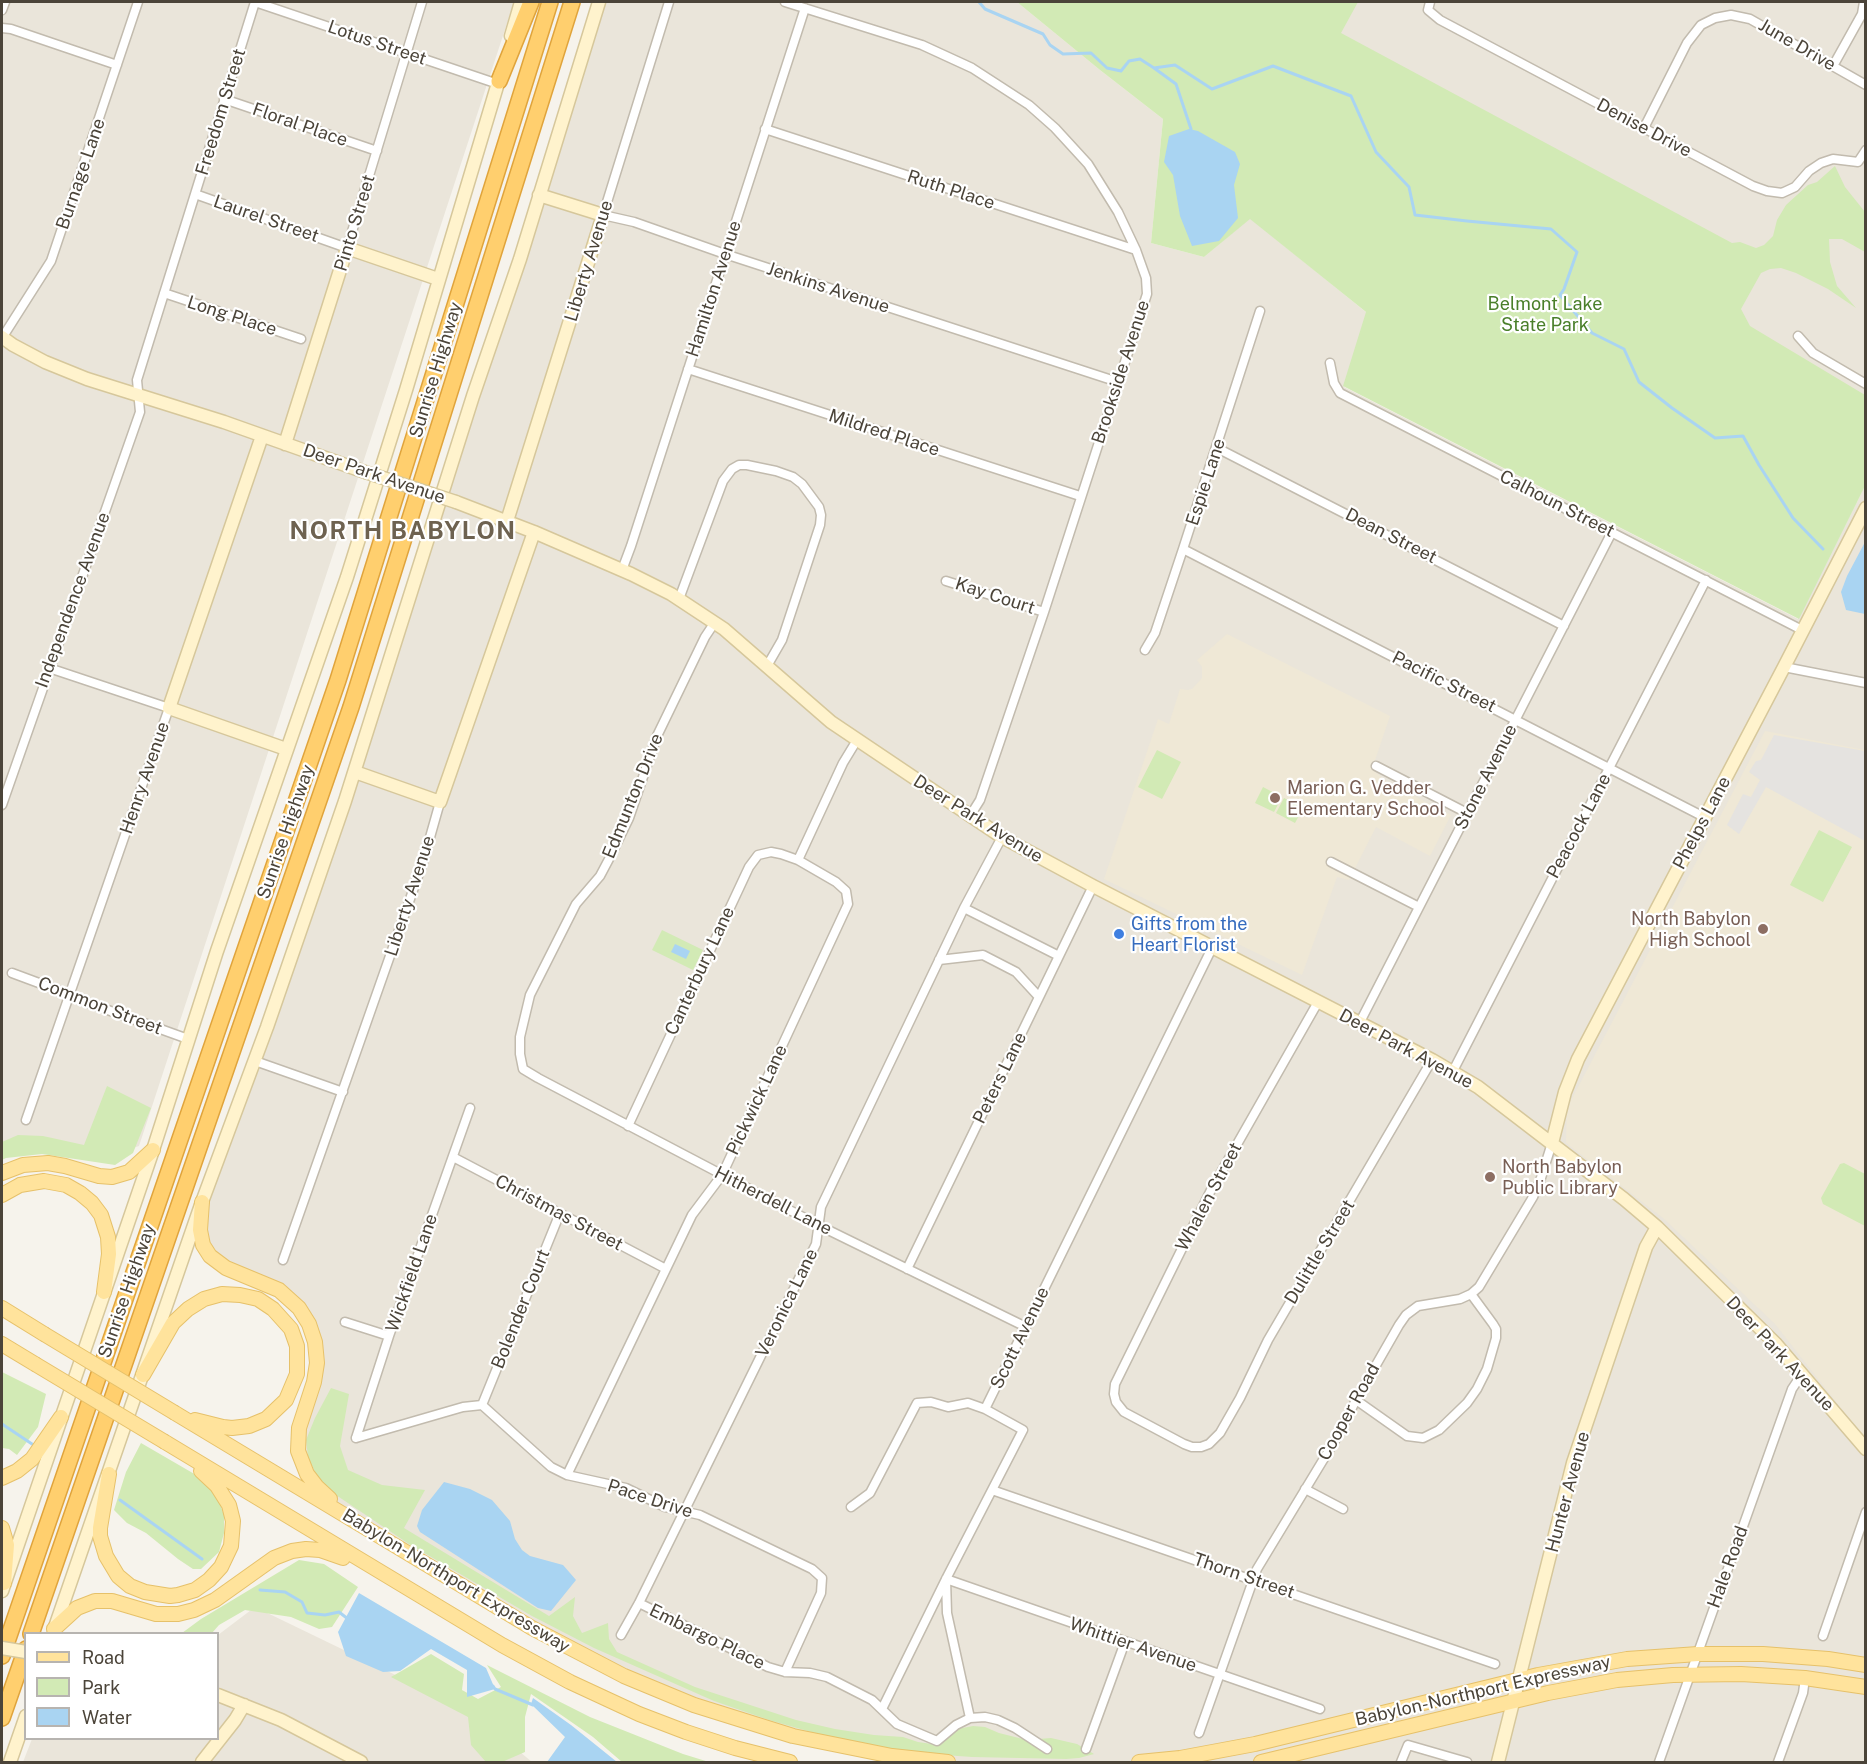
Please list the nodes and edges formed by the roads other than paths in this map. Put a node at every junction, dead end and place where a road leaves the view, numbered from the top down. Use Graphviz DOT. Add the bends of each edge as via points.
graph roads {
  1 [pos="4,2"];
  2 [pos="138,2"];
  3 [pos="255,2"];
  4 [pos="422,2"];
  5 [pos="521,2"];
  6 [pos="531,2"];
  7 [pos="550,2"];
  8 [pos="572,2"];
  9 [pos="599,2"];
  10 [pos="669,2"];
  11 [pos="785,2"];
  12 [pos="1430,2"];
  13 [pos="1864,2"];
  14 [pos="804,8"];
  15 [pos="2,10"];
  16 [pos="2,28"];
  17 [pos="407,53"];
  18 [pos="117,65"];
  19 [pos="1833,66"];
  20 [pos="498,82"];
  21 [pos="1866,85"];
  22 [pos="224,99"];
  23 [pos="1644,128"];
  24 [pos="765,129"];
  25 [pos="1866,150"];
  26 [pos="377,151"];
  27 [pos="195,194"];
  28 [pos="539,195"];
  29 [pos="603,215"];
  30 [pos="347,248"];
  31 [pos="1136,250"];
  32 [pos="725,254"];
  33 [pos="438,279"];
  34 [pos="164,293"];
  35 [pos="1260,311"];
  36 [pos="1798,336"];
  37 [pos="2,337"];
  38 [pos="301,339"];
  39 [pos="1330,363"];
  40 [pos="688,369"];
  41 [pos="1118,382"];
  42 [pos="1866,384"];
  43 [pos="138,394"];
  44 [pos="262,436"];
  45 [pos="285,444"];
  46 [pos="1217,448"];
  47 [pos="1080,496"];
  48 [pos="1866,508"];
  49 [pos="507,521"];
  50 [pos="534,531"];
  51 [pos="1612,532"];
  52 [pos="1183,549"];
  53 [pos="622,570"];
  54 [pos="946,580"];
  55 [pos="1706,580"];
  56 [pos="679,599"];
  57 [pos="1044,612"];
  58 [pos="715,622"];
  59 [pos="1564,626"];
  60 [pos="1803,630"];
  61 [pos="1145,650"];
  62 [pos="767,666"];
  63 [pos="49,668"];
  64 [pos="1784,668"];
  65 [pos="1866,683"];
  66 [pos="169,708"];
  67 [pos="1516,719"];
  68 [pos="857,740"];
  69 [pos="286,749"];
  70 [pos="1376,766"];
  71 [pos="1609,768"];
  72 [pos="355,772"];
  73 [pos="440,802"];
  74 [pos="2,805"];
  75 [pos="1467,813"];
  76 [pos="970,816"];
  77 [pos="1704,817"];
  78 [pos="1002,837"];
  79 [pos="798,860"];
  80 [pos="1330,862"];
  81 [pos="1093,886"];
  82 [pos="1419,906"];
  83 [pos="964,908"];
  84 [pos="1212,948"];
  85 [pos="1059,956"];
  86 [pos="939,960"];
  87 [pos="12,974"];
  88 [pos="69,996"];
  89 [pos="1039,997"];
  90 [pos="1318,1002"];
  91 [pos="1360,1022"];
  92 [pos="188,1039"];
  93 [pos="1432,1060"];
  94 [pos="255,1061"];
  95 [pos="524,1069"];
  96 [pos="1453,1071"];
  97 [pos="343,1092"];
  98 [pos="470,1108"];
  99 [pos="26,1120"];
  100 [pos="628,1126"];
  101 [pos="1552,1143"];
  102 [pos="153,1150"];
  103 [pos="453,1156"];
  104 [pos="2,1173"];
  105 [pos="722,1175"];
  106 [pos="2,1196"];
  107 [pos="202,1202"];
  108 [pos="560,1213"];
  109 [pos="820,1226"];
  110 [pos="1657,1227"];
  111 [pos="283,1260"];
  112 [pos="666,1269"];
  113 [pos="907,1269"];
  114 [pos="104,1292"];
  115 [pos="1471,1294"];
  116 [pos="2,1300"];
  117 [pos="2,1308"];
  118 [pos="22,1321"];
  119 [pos="345,1322"];
  120 [pos="1026,1327"];
  121 [pos="389,1336"];
  122 [pos="2,1344"];
  123 [pos="2,1354"];
  124 [pos="35,1364"];
  125 [pos="142,1374"];
  126 [pos="1802,1374"];
  127 [pos="1356,1400"];
  128 [pos="482,1405"];
  129 [pos="985,1409"];
  130 [pos="175,1413"];
  131 [pos="61,1417"];
  132 [pos="1209,1444"];
  133 [pos="1866,1449"];
  134 [pos="185,1454"];
  135 [pos="109,1474"];
  136 [pos="567,1475"];
  137 [pos="2,1478"];
  138 [pos="1305,1489"];
  139 [pos="992,1490"];
  140 [pos="851,1507"];
  141 [pos="1343,1509"];
  142 [pos="684,1511"];
  143 [pos="1866,1512"];
  144 [pos="362,1526"];
  145 [pos="2,1528"];
  146 [pos="946,1579"];
  147 [pos="1252,1579"];
  148 [pos="402,1585"];
  149 [pos="3,1587"];
  150 [pos="639,1603"];
  151 [pos="54,1631"];
  152 [pos="32,1632"];
  153 [pos="621,1635"];
  154 [pos="1823,1636"];
  155 [pos="1125,1642"];
  156 [pos="2,1648"];
  157 [pos="24,1651"];
  158 [pos="1698,1653"];
  159 [pos="2,1656"];
  160 [pos="24,1657"];
  161 [pos="1496,1664"];
  162 [pos="1866,1665"];
  163 [pos="785,1672"];
  164 [pos="1691,1674"];
  165 [pos="1219,1675"];
  166 [pos="1805,1678"];
  167 [pos="1520,1680"];
  168 [pos="1866,1687"];
  169 [pos="219,1695"];
  170 [pos="1514,1701"];
  171 [pos="244,1706"];
  172 [pos="882,1709"];
  173 [pos="1320,1710"];
  174 [pos="2,1718"];
  175 [pos="970,1718"];
  176 [pos="24,1722"];
  177 [pos="1199,1733"];
  178 [pos="1047,1749"];
  179 [pos="1086,1749"];
  180 [pos="10,1762"];
  181 [pos="202,1762"];
  182 [pos="361,1762"];
  183 [pos="790,1762"];
  184 [pos="948,1762"];
  185 [pos="1139,1762"];
  186 [pos="1261,1762"];
  187 [pos="1401,1762"];
  188 [pos="1467,1762"];
  189 [pos="1498,1762"];
  190 [pos="1659,1762"];
  191 [pos="1778,1762"];
  1 -- 15 [label="street"];
  2 -- 18 [label="street, Burnage Lane"];
  3 -- 17 [label="street, Lotus Street"];
  3 -- 22 [label="street, Freedom Street"];
  4 -- 17 [label="street, Pinto Street"];
  5 -- 20 [label="main road, Sunrise Highway"];
  6 -- 20 [label="highway"];
  7 -- 159 [label="highway, Sunrise Highway" via="338,680"];
  8 -- 152 [label="highway, Sunrise Highway" via="355,696"];
  9 -- 28 [label="main road"];
  10 -- 29 [label="street, Liberty Avenue"];
  11 -- 14 [label="street, Brookside Avenue"];
  12 -- 23 [label="street, Denise Drive" via="1428,10 1440,20"];
  13 -- 19 [label="street" via="1862,15"];
  14 -- 24 [label="street, Hamilton Avenue"];
  14 -- 31 [label="street, Brookside Avenue" via="922,45 972,68 1029,105 1088,164"];
  16 -- 18 [label="street"];
  17 -- 20 [label="street, Lotus Street"];
  17 -- 26 [label="street, Pinto Street"];
  18 -- 37 [label="street, Burnage Lane" via="51,261"];
  19 -- 21 [label="street, June Drive"];
  19 -- 23 [label="street, June Drive" via="1750,18 1715,18 1701,25 1687,43"];
  20 -- 33 [label="main road, Sunrise Highway"];
  22 -- 26 [label="street, Floral Place"];
  22 -- 27 [label="street, Freedom Street"];
  23 -- 25 [label="street, Denise Drive" via="1753,186 1782,193 1795,187 1821,163 1833,159 1858,162"];
  24 -- 31 [label="street, Ruth Place"];
  24 -- 32 [label="street, Hamilton Avenue"];
  26 -- 30 [label="street, Pinto Street"];
  27 -- 30 [label="street, Laurel Street"];
  27 -- 34 [label="street, Freedom Street"];
  28 -- 29 [label="main road, Jenkins Avenue"];
  28 -- 72 [label="main road"];
  29 -- 32 [label="street, Jenkins Avenue"];
  29 -- 49 [label="main road, Liberty Avenue"];
  30 -- 33 [label="main road, Laurel Street"];
  30 -- 45 [label="main road, Pinto Street"];
  31 -- 41 [label="street, Brookside Avenue" via="1147,294"];
  32 -- 40 [label="street, Hamilton Avenue"];
  32 -- 41 [label="street, Jenkins Avenue"];
  33 -- 69 [label="main road, Sunrise Highway" via="363,528"];
  34 -- 38 [label="street, Long Place"];
  34 -- 43 [label="street, Freedom Street" via="136,380"];
  35 -- 46 [label="street, Espie Lane"];
  36 -- 42 [label="street" via="1813,353"];
  37 -- 43 [label="main road, Deer Park Avenue" via="45,362"];
  39 -- 51 [label="street, Calhoun Street" via="1340,393"];
  40 -- 47 [label="street, Mildred Place"];
  40 -- 53 [label="street, Hamilton Avenue"];
  41 -- 47 [label="street, Brookside Avenue"];
  43 -- 44 [label="main road, Deer Park Avenue"];
  43 -- 63 [label="street, Independence Avenue" via="140,412"];
  44 -- 45 [label="main road, Deer Park Avenue"];
  44 -- 66 [label="main road, Henry Avenue"];
  45 -- 49 [label="main road, Deer Park Avenue, bridge"];
  46 -- 52 [label="street, Espie Lane"];
  46 -- 59 [label="street, Dean Street"];
  47 -- 57 [label="street, Brookside Avenue"];
  48 -- 60 [label="main road, Phelps Lane"];
  49 -- 50 [label="main road, Deer Park Avenue"];
  50 -- 53 [label="main road, Deer Park Avenue"];
  50 -- 73 [label="main road, Liberty Avenue"];
  51 -- 55 [label="street, Calhoun Street"];
  51 -- 59 [label="street, Stone Avenue"];
  52 -- 61 [label="street, Espie Lane" via="1155,633"];
  52 -- 67 [label="street, Pacific Street"];
  53 -- 56 [label="main road, Deer Park Avenue"];
  54 -- 57 [label="street, Kay Court"];
  55 -- 60 [label="street, Calhoun Street"];
  55 -- 71 [label="street, Peacock Lane"];
  56 -- 58 [label="main road, Deer Park Avenue"];
  56 -- 62 [label="street" via="723,481 732,469 747,465 793,477 819,507 821,515 782,640"];
  57 -- 76 [label="street, Brookside Avenue" via="980,800"];
  58 -- 62 [label="main road, Deer Park Avenue"];
  58 -- 95 [label="street, Edmunton Drive" via="657,736 614,851 600,876 576,904 530,994 520,1038"];
  59 -- 67 [label="street, Stone Avenue"];
  60 -- 64 [label="main road, Phelps Lane"];
  62 -- 68 [label="main road, Deer Park Avenue" via="814,709"];
  63 -- 66 [label="street"];
  63 -- 74 [label="street, Independence Avenue"];
  64 -- 65 [label="street"];
  64 -- 77 [label="main road, Phelps Lane"];
  66 -- 69 [label="main road"];
  66 -- 88 [label="street, Henry Avenue"];
  67 -- 71 [label="street, Pacific Street"];
  67 -- 75 [label="street, Stone Avenue"];
  68 -- 76 [label="main road, Deer Park Avenue"];
  68 -- 79 [label="street"];
  69 -- 92 [label="main road, Sunrise Highway"];
  70 -- 75 [label="street"];
  71 -- 77 [label="street, Pacific Street"];
  71 -- 96 [label="street, Peacock Lane"];
  72 -- 73 [label="main road"];
  72 -- 94 [label="main road"];
  73 -- 97 [label="street, Liberty Avenue"];
  75 -- 82 [label="street, Stone Avenue"];
  76 -- 78 [label="main road, Deer Park Avenue"];
  77 -- 101 [label="main road, Phelps Lane" via="1578,1059"];
  78 -- 81 [label="main road, Deer Park Avenue"];
  78 -- 83 [label="street, Veronica Lane"];
  79 -- 100 [label="street, Canterbury Lane" via="771,852 758,855 749,867"];
  79 -- 105 [label="street, Pickwick Lane" via="836,882 846,891 848,904"];
  80 -- 82 [label="street"];
  81 -- 84 [label="main road, Deer Park Avenue"];
  81 -- 85 [label="street, Peters Lane"];
  82 -- 91 [label="street, Stone Avenue"];
  83 -- 85 [label="street"];
  83 -- 86 [label="street, Veronica Lane"];
  84 -- 90 [label="main road, Deer Park Avenue"];
  84 -- 120 [label="street, Scott Avenue"];
  85 -- 89 [label="street, Peters Lane"];
  86 -- 89 [label="street" via="983,956 1016,972"];
  86 -- 109 [label="street, Veronica Lane" via="821,1207"];
  87 -- 88 [label="street, Common Street"];
  88 -- 92 [label="street, Common Street"];
  88 -- 99 [label="street, Henry Avenue"];
  89 -- 113 [label="street, Peters Lane"];
  90 -- 91 [label="main road, Deer Park Avenue"];
  90 -- 132 [label="street, Whalen Street" via="1211,1190 1114,1389 1115,1398 1127,1414 1184,1444 1196,1448"];
  91 -- 93 [label="main road, Deer Park Avenue"];
  92 -- 102 [label="main road, Sunrise Highway"];
  93 -- 96 [label="main road, Deer Park Avenue"];
  93 -- 132 [label="street, Dulittle Street" via="1268,1340 1237,1405"];
  94 -- 97 [label="street"];
  94 -- 107 [label="main road"];
  95 -- 100 [label="street, Hitherdell Lane"];
  96 -- 101 [label="main road, Deer Park Avenue"];
  97 -- 111 [label="street, Liberty Avenue"];
  98 -- 103 [label="street, Wickfield Lane"];
  100 -- 105 [label="street, Hitherdell Lane"];
  101 -- 110 [label="main road, Deer Park Avenue"];
  101 -- 115 [label="street" via="1533,1197 1490,1271"];
  102 -- 104 [label="main road" via="129,1172 112,1177 48,1162 23,1164"];
  102 -- 114 [label="main road, Sunrise Highway"];
  103 -- 108 [label="street, Christmas Street"];
  103 -- 121 [label="street, Wickfield Lane"];
  105 -- 109 [label="street, Hitherdell Lane"];
  105 -- 112 [label="street, Pickwick Lane" via="692,1215"];
  106 -- 114 [label="main road" via="20,1185 44,1180 66,1185 92,1203 101,1215 108,1237"];
  107 -- 125 [label="main road"];
  107 -- 144 [label="main road" via="200,1230 210,1256 226,1268 279,1290 299,1308 309,1324 317,1363 299,1428 300,1459 317,1487"];
  108 -- 112 [label="street, Christmas Street"];
  108 -- 128 [label="street, Bolender Court"];
  109 -- 113 [label="street, Hitherdell Lane"];
  109 -- 142 [label="street, Veronica Lane" via="816,1244"];
  110 -- 126 [label="main road, Deer Park Avenue"];
  110 -- 167 [label="main road, Hunter Avenue" via="1646,1247 1578,1448"];
  112 -- 136 [label="street, Pickwick Lane"];
  113 -- 120 [label="street, Hitherdell Lane"];
  114 -- 131 [label="main road, Sunrise Highway"];
  115 -- 127 [label="street, Cooper Road" via="1423,1304 1410,1311"];
  115 -- 127 [label="street" via="1496,1329 1496,1338 1477,1389 1439,1430 1423,1438 1407,1436"];
  116 -- 118 [label="main road"];
  117 -- 118 [label="main road, Babylon-Northport Expressway"];
  118 -- 130 [label="main road, Babylon-Northport Expressway, bridge"];
  119 -- 121 [label="street"];
  120 -- 129 [label="street, Scott Avenue"];
  121 -- 128 [label="street, Wickfield Lane" via="356,1438"];
  122 -- 124 [label="main road, Babylon-Northport Expressway"];
  123 -- 124 [label="main road"];
  124 -- 134 [label="main road, Babylon-Northport Expressway, bridge"];
  125 -- 130 [label="main road" via="173,1323 204,1299 230,1294 249,1296 266,1304 286,1322 297,1346 297,1374 286,1400 273,1414 258,1423 232,1428"];
  125 -- 135 [label="main road"];
  126 -- 133 [label="main road, Deer Park Avenue"];
  126 -- 158 [label="street, Hale Road" via="1792,1389"];
  127 -- 138 [label="street, Cooper Road"];
  128 -- 136 [label="street, Pace Drive" via="551,1467"];
  129 -- 139 [label="street, Scott Avenue" via="1023,1430"];
  129 -- 140 [label="street" via="968,1403 948,1407 917,1403 870,1494"];
  130 -- 144 [label="main road, Babylon-Northport Expressway"];
  131 -- 137 [label="main road" via="32,1459"];
  131 -- 149 [label="main road, Sunrise Highway"];
  134 -- 135 [label="main road" via="226,1499 233,1530 231,1546 221,1567 202,1586 187,1593 145,1593 114,1570 100,1536"];
  134 -- 148 [label="main road, Babylon-Northport Expressway"];
  135 -- 151 [label="main road"];
  136 -- 142 [label="street, Pace Drive" via="626,1488 665,1507"];
  138 -- 141 [label="street"];
  138 -- 147 [label="street, Cooper Road"];
  139 -- 146 [label="street, Scott Avenue"];
  139 -- 147 [label="street, Thorn Street"];
  142 -- 150 [label="street, Veronica Lane"];
  142 -- 163 [label="street, Pace Drive" via="812,1569 822,1578 821,1593"];
  143 -- 154 [label="street"];
  144 -- 184 [label="main road, Babylon-Northport Expressway" via="548,1637 616,1673 672,1696 792,1736"];
  145 -- 149 [label="main road" via="7,1545"];
  146 -- 155 [label="street, Whittier Avenue"];
  146 -- 172 [label="street, Scott Avenue"];
  146 -- 175 [label="street" via="946,1613"];
  147 -- 161 [label="street, Thorn Street"];
  147 -- 165 [label="street, Cooper Road"];
  148 -- 151 [label="main road" via="327,1551 298,1550 274,1558 215,1600 194,1610 156,1614 112,1601 94,1601 77,1608"];
  148 -- 183 [label="main road, Babylon-Northport Expressway" via="517,1654 593,1693 686,1732"];
  150 -- 153 [label="street, Veronica Lane"];
  150 -- 163 [label="street, Embargo Place"];
  155 -- 165 [label="street, Whittier Avenue"];
  155 -- 179 [label="street"];
  156 -- 157 [label="main road, bridge"];
  158 -- 162 [label="main road, Babylon-Northport Expressway" via="1785,1654"];
  158 -- 164 [label="street, Hale Road"];
  158 -- 167 [label="main road, Babylon-Northport Expressway" via="1608,1662"];
  160 -- 174 [label="highway"];
  163 -- 172 [label="street, Embargo Place" via="827,1677 873,1700"];
  164 -- 166 [label="main road, Babylon-Northport Expressway"];
  164 -- 170 [label="main road, Babylon-Northport Expressway" via="1594,1684"];
  164 -- 190 [label="street, Hale Road"];
  165 -- 173 [label="street, Whittier Avenue"];
  165 -- 177 [label="street, Cooper Road"];
  166 -- 168 [label="main road, Babylon-Northport Expressway"];
  166 -- 191 [label="street"];
  167 -- 170 [label="main road, Hunter Avenue"];
  167 -- 185 [label="main road, Babylon-Northport Expressway" via="1255,1744"];
  169 -- 171 [label="main road"];
  170 -- 186 [label="main road, Babylon-Northport Expressway"];
  170 -- 189 [label="main road, Hunter Avenue"];
  171 -- 181 [label="main road"];
  171 -- 182 [label="main road"];
  172 -- 175 [label="street, Embargo Place" via="897,1724 937,1741"];
  175 -- 178 [label="street" via="998,1720"];
  176 -- 180 [label="main road"];
  187 -- 188 [label="street" via="1408,1745"];
}
